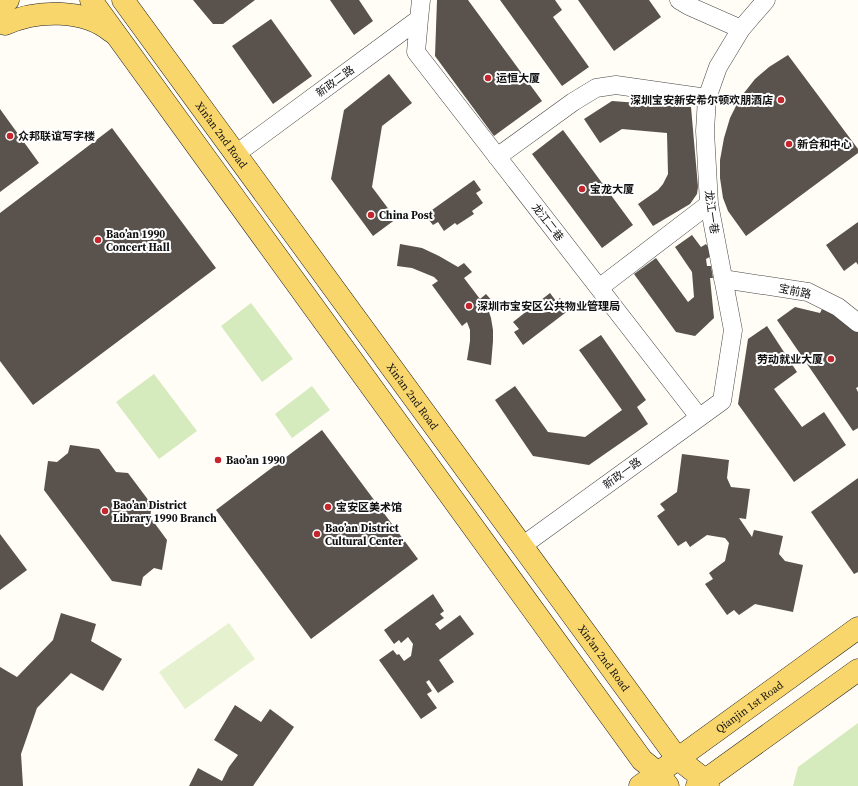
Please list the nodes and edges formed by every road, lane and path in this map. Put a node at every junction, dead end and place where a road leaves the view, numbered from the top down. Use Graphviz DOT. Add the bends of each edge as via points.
graph roads {
  1 [pos="3,0"];
  2 [pos="8,0"];
  3 [pos="37,0"];
  4 [pos="91,0"];
  5 [pos="124,0"];
  6 [pos="136,0"];
  7 [pos="421,0"];
  8 [pos="679,0"];
  9 [pos="766,0"];
  10 [pos="1,15"];
  11 [pos="419,19"];
  12 [pos="140,23"];
  13 [pos="741,29"];
  14 [pos="118,37"];
  15 [pos="706,98"];
  16 [pos="236,154"];
  17 [pos="497,157"];
  18 [pos="709,204"];
  19 [pos="724,279"];
  20 [pos="599,288"];
  21 [pos="858,323"];
  22 [pos="722,401"];
  23 [pos="699,417"];
  24 [pos="522,546"];
  25 [pos="858,628"];
  26 [pos="858,670"];
  27 [pos="678,758"];
  28 [pos="663,779"];
  29 [pos="703,784"];
  30 [pos="640,786"];
  1 -- 10 [label="main road"];
  2 -- 10 [label="main road"];
  3 -- 10 [label="main road"];
  4 -- 14 [label="main road"];
  5 -- 12 [label="main road, Xin'an 2nd Road"];
  6 -- 12 [label="main road"];
  7 -- 11 [label="street"];
  8 -- 13 [label="street"];
  9 -- 13 [label="street, 龙江一巷"];
  10 -- 14 [label="main road" via="17,18 58,13 97,23"];
  11 -- 16 [label="street, 新政二路"];
  11 -- 17 [label="street, 龙江二巷" via="416,52"];
  12 -- 16 [label="main road, Xin'an 2nd Road"];
  13 -- 15 [label="street, 龙江一巷" via="718,67"];
  14 -- 28 [label="main road" via="642,760"];
  15 -- 17 [label="street" via="616,85 596,88"];
  15 -- 18 [label="street, 龙江一巷"];
  16 -- 24 [label="main road, Xin'an 2nd Road"];
  17 -- 20 [label="street, 龙江二巷"];
  18 -- 19 [label="street, 龙江一巷"];
  18 -- 20 [label="street"];
  19 -- 21 [label="street, 宝前路" via="808,292 838,307"];
  19 -- 22 [label="street, 龙江一巷" via="733,330"];
  20 -- 23 [label="street, 龙江二巷"];
  22 -- 23 [label="street, 新政一路"];
  23 -- 24 [label="street, 新政一路"];
  24 -- 27 [label="main road, Xin'an 2nd Road"];
  25 -- 27 [label="main road, Qianjin 1st Road"];
  26 -- 29 [label="main road"];
  27 -- 28 [label="main road, Qianjin 1st Road"];
  27 -- 29 [label="main road, Xin'an 2nd Road"];
  28 -- 30 [label="main road, Qianjin 1st Road"];
}
